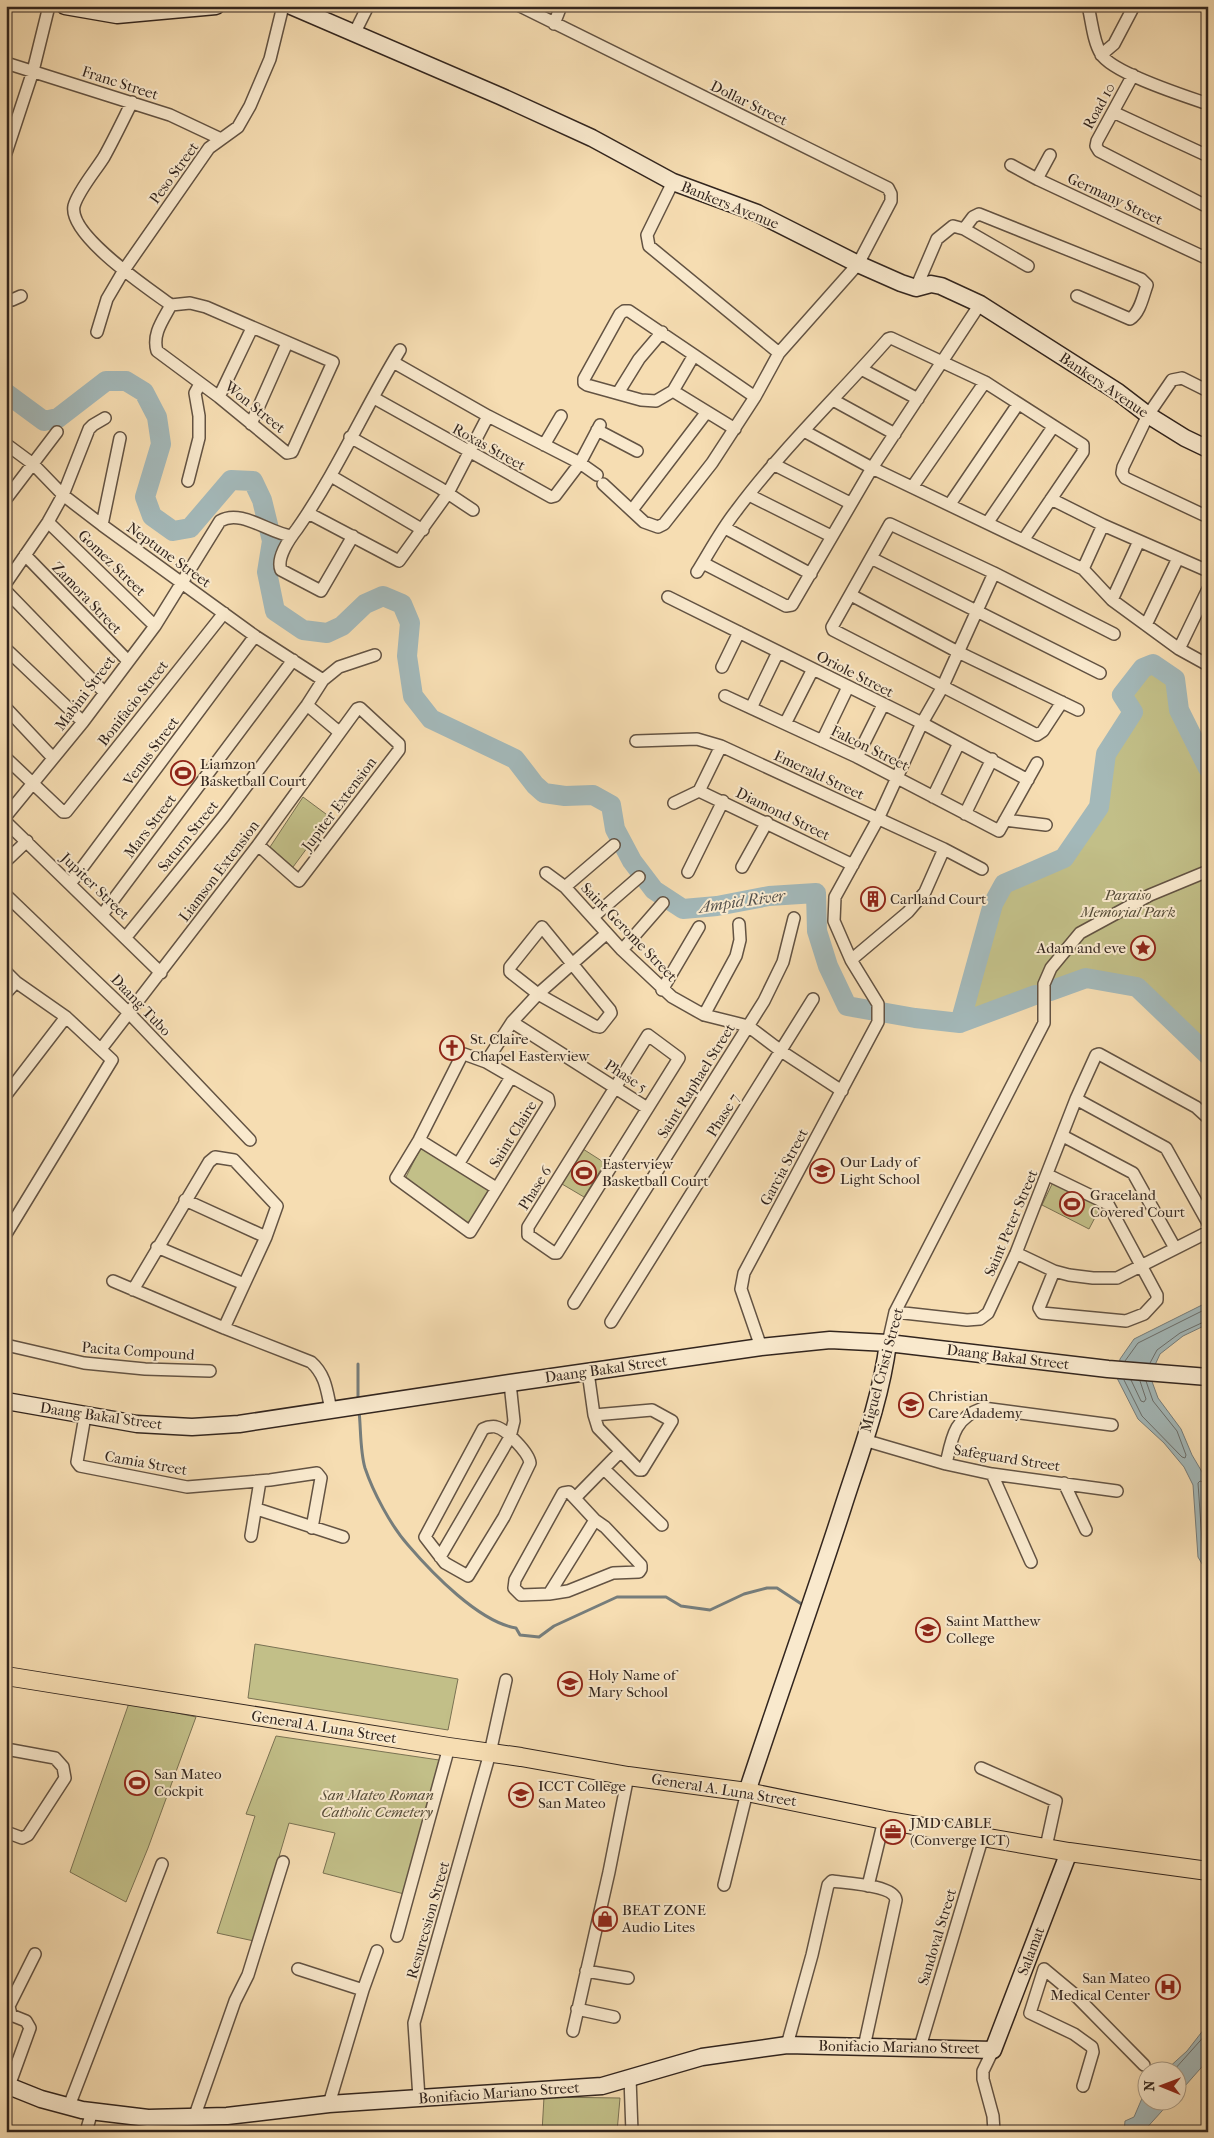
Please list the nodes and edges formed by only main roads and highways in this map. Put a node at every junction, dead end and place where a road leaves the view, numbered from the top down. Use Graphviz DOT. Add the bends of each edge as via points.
graph roads {
  1 [pos="6,1676"];
  2 [pos="1206,1870"];
  1 -- 2 [label="main road, General A. Luna Street" via="746,1792 1069,1852"];
}
